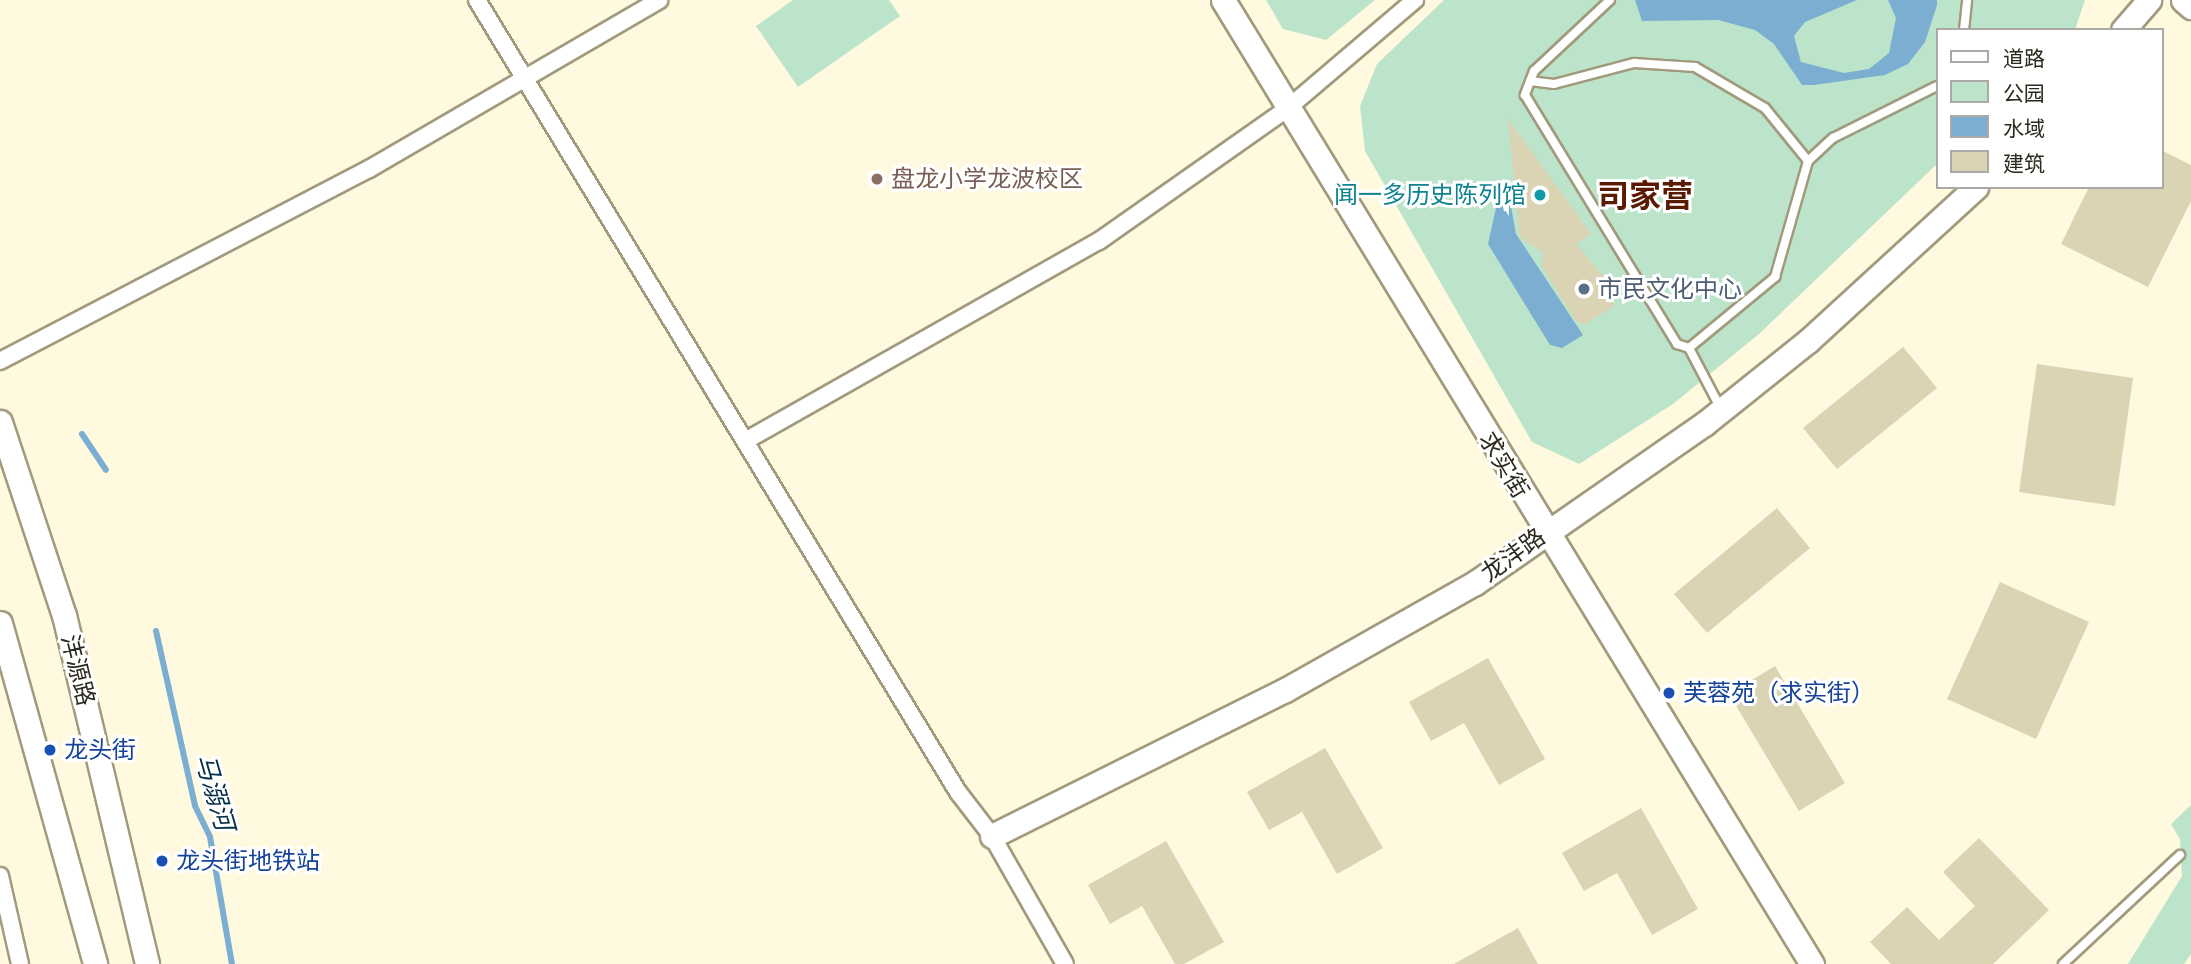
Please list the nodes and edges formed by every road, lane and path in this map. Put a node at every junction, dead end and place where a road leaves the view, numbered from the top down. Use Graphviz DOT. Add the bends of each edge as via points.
graph roads {
  1 [pos="477,0"];
  2 [pos="659,0"];
  3 [pos="1223,0"];
  4 [pos="1415,0"];
  5 [pos="1610,0"];
  6 [pos="1967,0"];
  7 [pos="2149,0"];
  8 [pos="2183,0"];
  9 [pos="2191,7"];
  10 [pos="1964,28"];
  11 [pos="2125,28"];
  12 [pos="1530,81"];
  13 [pos="524,83"];
  14 [pos="1936,86"];
  15 [pos="1288,108"];
  16 [pos="1808,161"];
  17 [pos="1974,189"];
  18 [pos="1689,348"];
  19 [pos="0,361"];
  20 [pos="1721,410"];
  21 [pos="0,422"];
  22 [pos="745,441"];
  23 [pos="1545,532"];
  24 [pos="0,623"];
  25 [pos="4,649"];
  26 [pos="992,836"];
  27 [pos="2180,855"];
  28 [pos="0,876"];
  29 [pos="20,964"];
  30 [pos="95,964"];
  31 [pos="147,964"];
  32 [pos="1065,964"];
  33 [pos="1812,964"];
  34 [pos="2063,964"];
  1 -- 13 [label="street"];
  2 -- 13 [label="street"];
  3 -- 15 [label="street, 求实街"];
  4 -- 15 [label="street"];
  5 -- 12 [label="lane"];
  6 -- 10 [label="lane"];
  7 -- 11 [label="street"];
  8 -- 9 [label="street"];
  12 -- 16 [label="lane" via="1575,81 1634,63 1695,67 1765,108"];
  12 -- 18 [label="lane" via="1525,94 1677,344"];
  13 -- 19 [label="street"];
  13 -- 22 [label="street"];
  14 -- 16 [label="lane" via="1833,138"];
  15 -- 22 [label="street" via="1099,241"];
  15 -- 23 [label="street, 求实街"];
  16 -- 18 [label="lane" via="1775,277"];
  17 -- 20 [label="street, 龙沣路" via="1818,332"];
  18 -- 20 [label="lane"];
  20 -- 23 [label="street, 龙沣路"];
  21 -- 31 [label="street, 沣源路" via="64,615"];
  22 -- 26 [label="street" via="958,792"];
  23 -- 26 [label="street, 龙沣路" via="1475,583 1376,641"];
  23 -- 33 [label="street, 求实街"];
  24 -- 25 [label="street"];
  25 -- 30 [label="street"];
  26 -- 32 [label="street"];
  27 -- 34 [label="lane"];
  28 -- 29 [label="street"];
}
